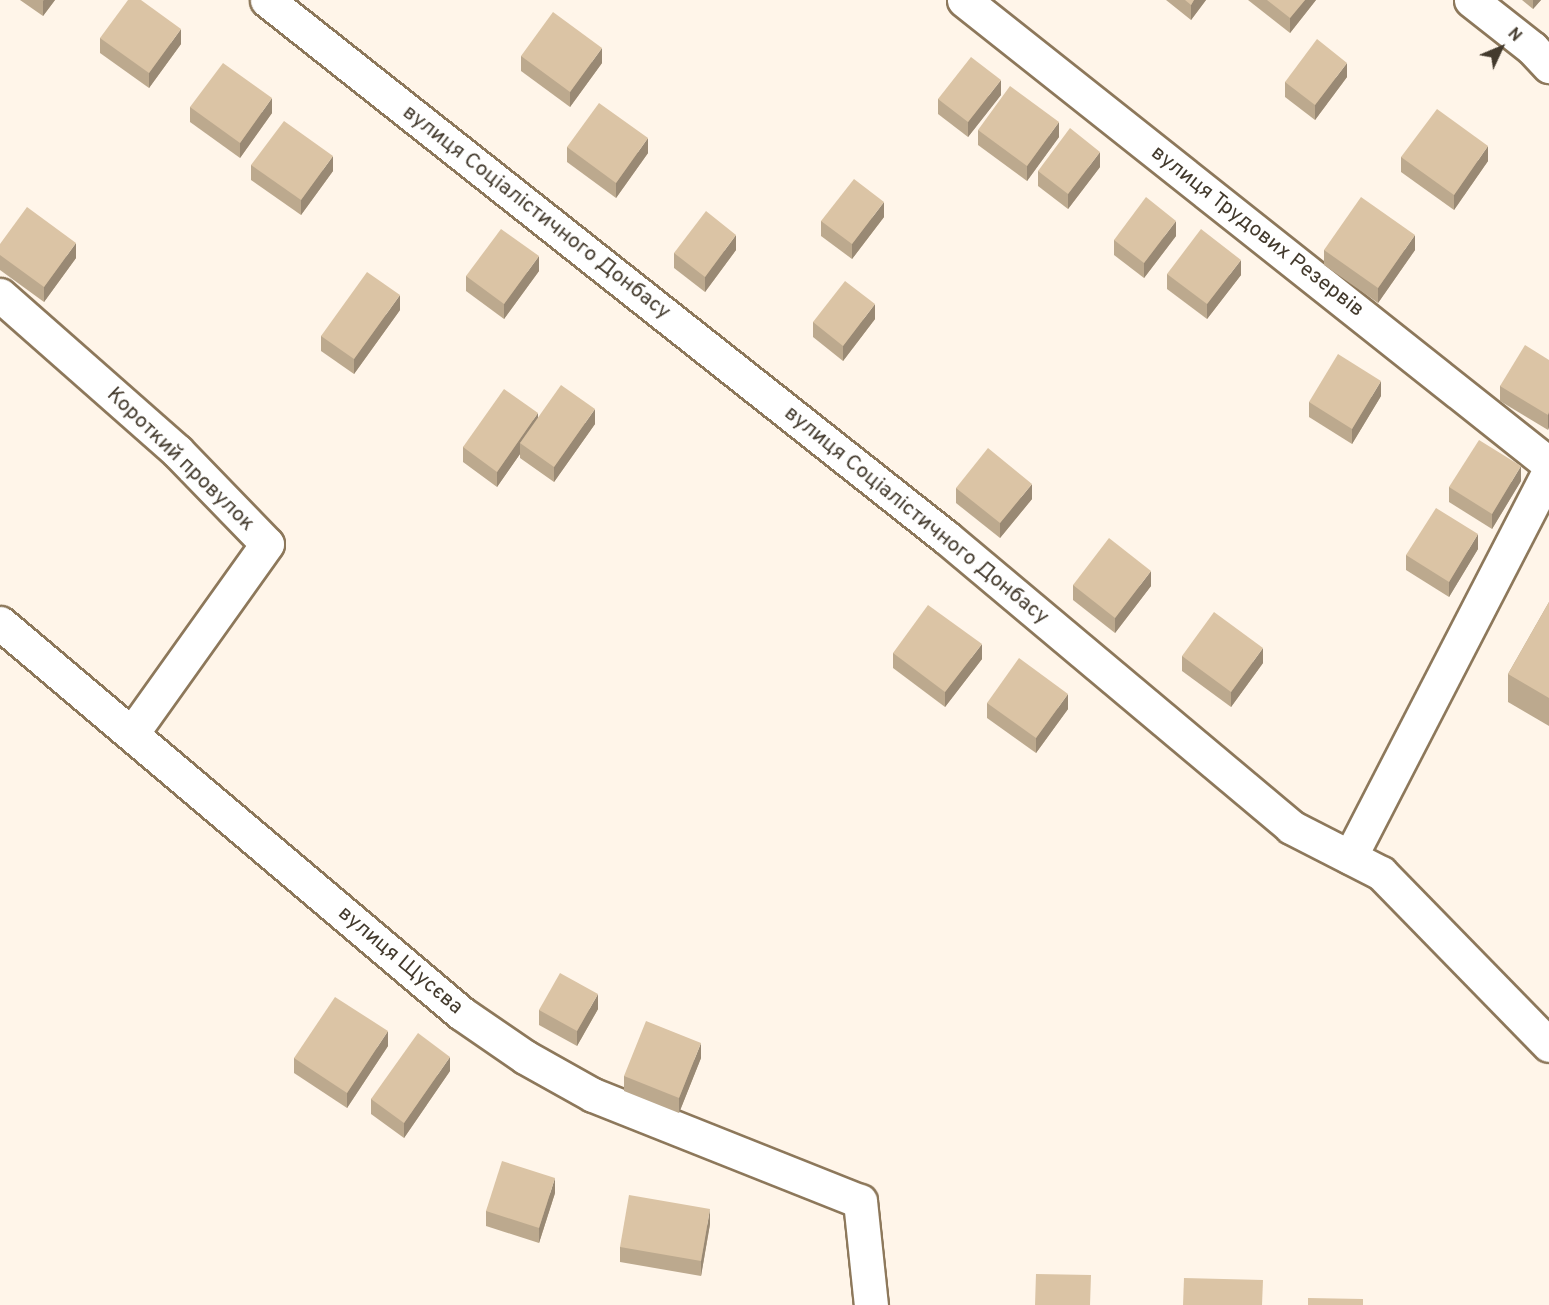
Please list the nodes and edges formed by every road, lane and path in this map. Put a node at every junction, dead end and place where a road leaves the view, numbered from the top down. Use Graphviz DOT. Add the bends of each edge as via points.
graph roads {
  1 [pos="267,0"];
  2 [pos="964,0"];
  3 [pos="1471,0"];
  4 [pos="1549,66"];
  5 [pos="0,296"];
  6 [pos="1549,464"];
  7 [pos="1549,472"];
  8 [pos="0,623"];
  9 [pos="132,733"];
  10 [pos="1350,857"];
  11 [pos="1549,1045"];
  12 [pos="871,1305"];
  1 -- 10 [label="street, вулиця Соціалістичного Донбасу" via="947,538 1291,827"];
  2 -- 6 [label="street, вулиця Трудових Резервів"];
  3 -- 4 [label="street"];
  5 -- 9 [label="street, Короткий провулок" via="177,451 267,544"];
  7 -- 10 [label="street"];
  8 -- 9 [label="street, вулиця Щусєва"];
  9 -- 12 [label="street, вулиця Щусєва" via="461,1013 525,1057 593,1095 860,1201"];
  10 -- 11 [label="street, вулиця Соціалістичного Донбасу" via="1381,873"];
}
